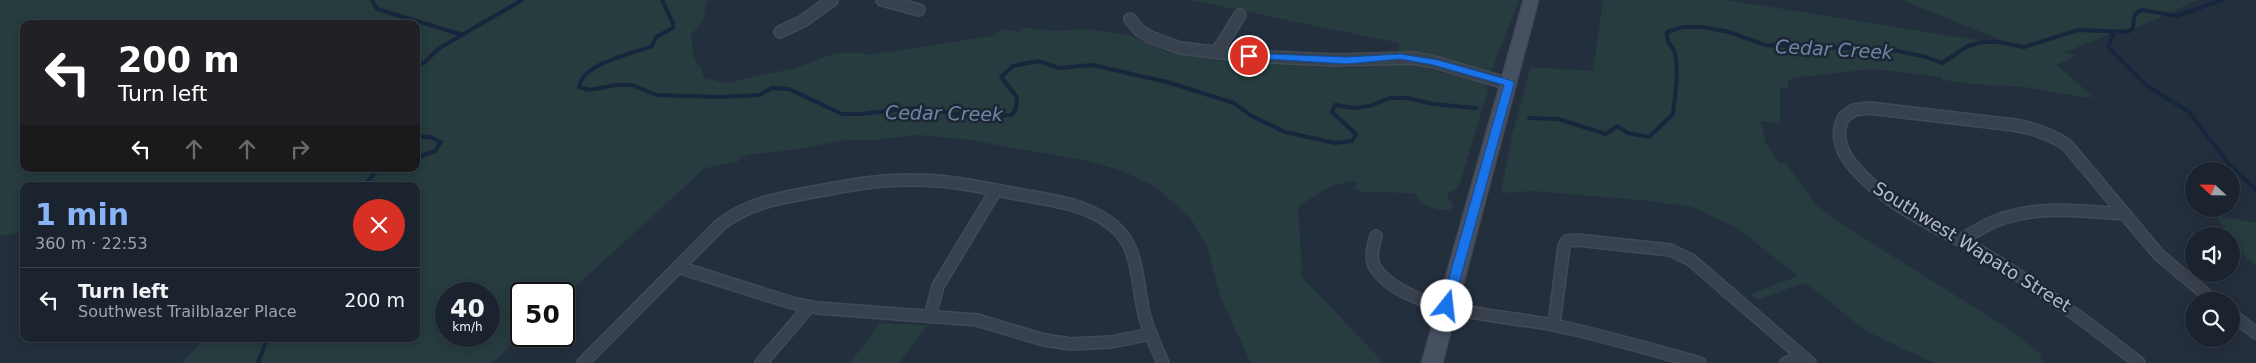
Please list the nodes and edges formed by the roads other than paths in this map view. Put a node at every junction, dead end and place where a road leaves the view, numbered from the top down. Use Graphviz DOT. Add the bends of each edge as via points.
graph roads {
  1 [pos="832,0"];
  2 [pos="882,0"];
  3 [pos="1531,0"];
  4 [pos="919,10"];
  5 [pos="1240,15"];
  6 [pos="1130,18"];
  7 [pos="780,32"];
  8 [pos="1217,52"];
  9 [pos="1509,84"];
  10 [pos="996,190"];
  11 [pos="2125,214"];
  12 [pos="1376,236"];
  13 [pos="1961,240"];
  14 [pos="678,267"];
  15 [pos="2203,292"];
  16 [pos="1447,306"];
  17 [pos="810,307"];
  18 [pos="930,316"];
  19 [pos="2240,321"];
  20 [pos="1554,325"];
  21 [pos="2256,333"];
  22 [pos="1151,334"];
  23 [pos="1805,359"];
  24 [pos="583,363"];
  25 [pos="761,363"];
  26 [pos="1164,363"];
  27 [pos="1432,363"];
  28 [pos="1700,363"];
  29 [pos="1786,363"];
  30 [pos="2139,363"];
  1 -- 7 [label="street" via="803,21"];
  2 -- 4 [label="street"];
  3 -- 9 [label="main road"];
  5 -- 8 [label="street"];
  6 -- 8 [label="street" via="1140,31 1157,41 1180,48"];
  8 -- 9 [label="street" via="1336,60 1406,57"];
  9 -- 16 [label="main road"];
  10 -- 14 [label="street" via="936,181 894,180 769,200 729,217"];
  10 -- 18 [label="street" via="938,286"];
  10 -- 22 [label="street" via="1081,208 1119,231 1129,245"];
  11 -- 13 [label="street" via="2078,210 2029,213 1999,220"];
  11 -- 13 [label="street, Southwest Wapato Street" via="2068,145 2044,133 2014,125 1868,108 1846,113 1839,135 1844,154 1864,178 1884,195"];
  11 -- 15 [label="street" via="2159,255"];
  12 -- 16 [label="street" via="1371,256 1377,271 1402,289"];
  13 -- 30 [label="street, Southwest Wapato Street" via="2082,317"];
  14 -- 17 [label="street"];
  14 -- 24 [label="street"];
  16 -- 20 [label="street"];
  16 -- 27 [label="main road"];
  17 -- 18 [label="street"];
  17 -- 25 [label="street"];
  18 -- 22 [label="street" via="988,322 1058,342 1090,344"];
  19 -- 21 [label="street"];
  20 -- 23 [label="street" via="1567,241 1670,250 1684,255"];
  20 -- 28 [label="street"];
  22 -- 26 [label="street"];
  23 -- 29 [label="street"];
}
